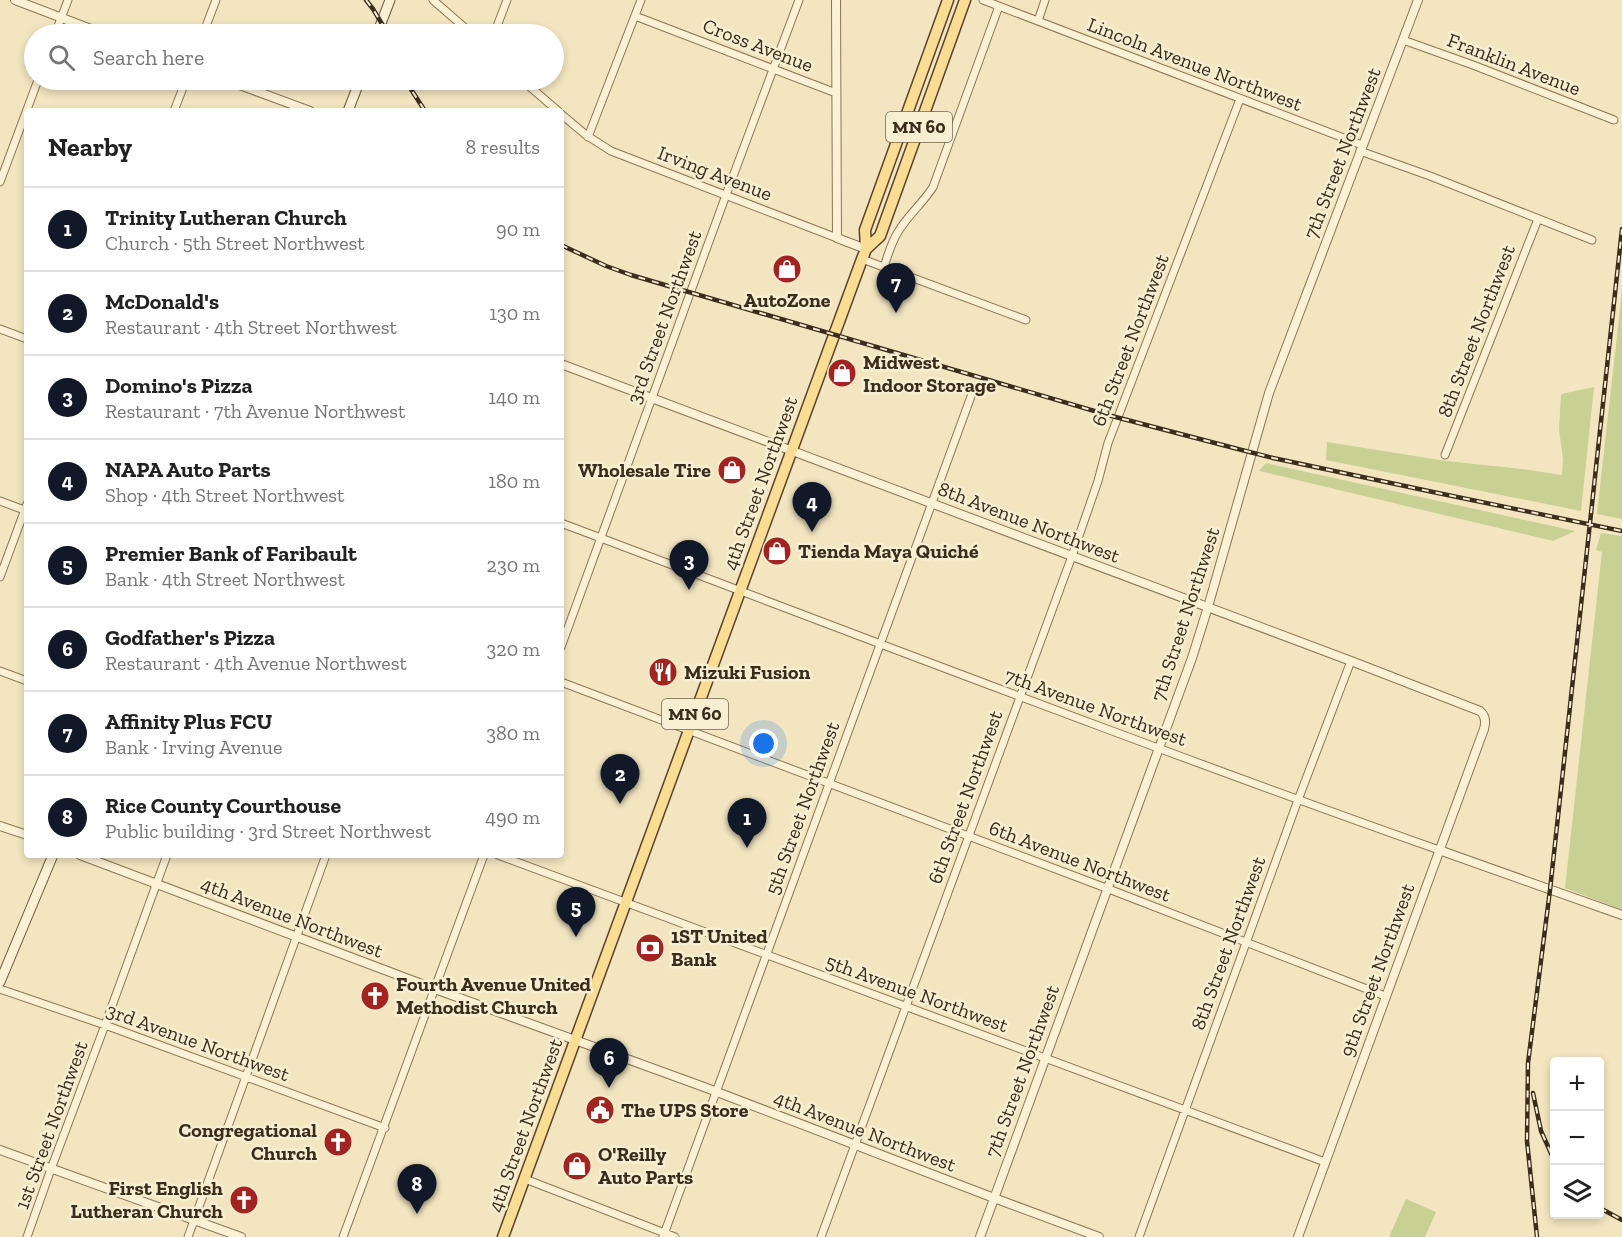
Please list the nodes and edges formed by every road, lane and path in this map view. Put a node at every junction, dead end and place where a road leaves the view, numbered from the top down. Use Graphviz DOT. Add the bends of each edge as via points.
graph roads {
  1 [pos="15,0"];
  2 [pos="68,0"];
  3 [pos="216,0"];
  4 [pos="390,0"];
  5 [pos="433,0"];
  6 [pos="507,0"];
  7 [pos="641,0"];
  8 [pos="800,0"];
  9 [pos="836,0"];
  10 [pos="948,0"];
  11 [pos="964,0"];
  12 [pos="983,0"];
  13 [pos="1045,0"];
  14 [pos="1418,0"];
  15 [pos="999,6"];
  16 [pos="635,16"];
  17 [pos="61,18"];
  18 [pos="1038,21"];
  19 [pos="59,24"];
  20 [pos="77,24"];
  21 [pos="207,24"];
  22 [pos="381,24"];
  23 [pos="461,24"];
  24 [pos="498,24"];
  25 [pos="1402,40"];
  26 [pos="773,69"];
  27 [pos="34,90"];
  28 [pos="182,90"];
  29 [pos="253,90"];
  30 [pos="356,90"];
  31 [pos="534,90"];
  32 [pos="836,93"];
  33 [pos="1240,99"];
  34 [pos="28,108"];
  35 [pos="175,108"];
  36 [pos="302,108"];
  37 [pos="349,108"];
  38 [pos="555,108"];
  39 [pos="564,116"];
  40 [pos="24,118"];
  41 [pos="1614,120"];
  42 [pos="588,137"];
  43 [pos="1361,148"];
  44 [pos="0,182"];
  45 [pos="726,195"];
  46 [pos="1538,219"];
  47 [pos="837,238"];
  48 [pos="1592,240"];
  49 [pos="864,254"];
  50 [pos="884,267"];
  51 [pos="1026,320"];
  52 [pos="0,329"];
  53 [pos="24,338"];
  54 [pos="564,365"];
  55 [pos="973,391"];
  56 [pos="652,399"];
  57 [pos="791,451"];
  58 [pos="1445,455"];
  59 [pos="0,501"];
  60 [pos="931,503"];
  61 [pos="24,507"];
  62 [pos="24,513"];
  63 [pos="564,524"];
  64 [pos="601,538"];
  65 [pos="1072,555"];
  66 [pos="0,577"];
  67 [pos="740,590"];
  68 [pos="1208,607"];
  69 [pos="564,639"];
  70 [pos="880,643"];
  71 [pos="1350,661"];
  72 [pos="0,671"];
  73 [pos="24,680"];
  74 [pos="564,683"];
  75 [pos="1019,697"];
  76 [pos="1484,714"];
  77 [pos="688,730"];
  78 [pos="1158,749"];
  79 [pos="829,784"];
  80 [pos="1298,800"];
  81 [pos="0,826"];
  82 [pos="24,834"];
  83 [pos="968,836"];
  84 [pos="1439,850"];
  85 [pos="52,858"];
  86 [pos="88,858"];
  87 [pos="166,858"];
  88 [pos="325,858"];
  89 [pos="483,858"];
  90 [pos="506,858"];
  91 [pos="156,884"];
  92 [pos="1106,888"];
  93 [pos="625,902"];
  94 [pos="1622,915"];
  95 [pos="296,936"];
  96 [pos="1246,942"];
  97 [pos="766,954"];
  98 [pos="0,982"];
  99 [pos="0,989"];
  100 [pos="435,989"];
  101 [pos="1385,996"];
  102 [pos="906,1005"];
  103 [pos="105,1025"];
  104 [pos="575,1040"];
  105 [pos="1044,1058"];
  106 [pos="246,1076"];
  107 [pos="717,1092"];
  108 [pos="1185,1109"];
  109 [pos="385,1128"];
  110 [pos="855,1145"];
  111 [pos="0,1150"];
  112 [pos="1325,1162"];
  113 [pos="51,1169"];
  114 [pos="525,1179"];
  115 [pos="994,1198"];
  116 [pos="194,1219"];
  117 [pos="664,1235"];
  118 [pos="27,1237"];
  119 [pos="188,1237"];
  120 [pos="241,1237"];
  121 [pos="344,1237"];
  122 [pos="503,1237"];
  123 [pos="675,1237"];
  124 [pos="821,1237"];
  125 [pos="980,1237"];
  126 [pos="1099,1237"];
  127 [pos="1139,1237"];
  128 [pos="1298,1237"];
  1 -- 17 [label="street"];
  2 -- 17 [label="street"];
  3 -- 21 [label="street"];
  4 -- 22 [label="main road"];
  5 -- 23 [label="street"];
  6 -- 24 [label="street"];
  7 -- 16 [label="street"];
  8 -- 26 [label="street, 3rd Street Northwest"];
  9 -- 32 [label="street"];
  10 -- 49 [label="main road, MN 60" via="865,230"];
  11 -- 49 [label="main road, MN 60" via="879,236"];
  12 -- 15 [label="street, Lincoln Avenue Northwest"];
  13 -- 18 [label="street"];
  14 -- 25 [label="street, 7th Street Northwest"];
  15 -- 18 [label="street, Lincoln Avenue Northwest"];
  15 -- 50 [label="street" via="933,187 898,232"];
  16 -- 26 [label="street, Cross Avenue"];
  16 -- 42 [label="street"];
  17 -- 19 [label="street"];
  17 -- 20 [label="street"];
  18 -- 33 [label="street, Lincoln Avenue Northwest"];
  25 -- 41 [label="street, Franklin Avenue"];
  25 -- 43 [label="street, 7th Street Northwest"];
  26 -- 32 [label="street, Cross Avenue"];
  26 -- 45 [label="street, 3rd Street Northwest"];
  27 -- 34 [label="street"];
  28 -- 35 [label="street"];
  29 -- 36 [label="street"];
  30 -- 37 [label="main road"];
  31 -- 38 [label="street, Irving Avenue"];
  32 -- 47 [label="street"];
  33 -- 43 [label="street, Lincoln Avenue Northwest"];
  33 -- 65 [label="street, 6th Street Northwest" via="1108,443"];
  39 -- 42 [label="street, Irving Avenue"];
  40 -- 44 [label="street"];
  42 -- 45 [label="street, Irving Avenue" via="611,151"];
  43 -- 46 [label="street, Lincoln Avenue Northwest"];
  43 -- 68 [label="street, 7th Street Northwest" via="1269,393"];
  45 -- 47 [label="street, Irving Avenue"];
  45 -- 56 [label="street, 3rd Street Northwest"];
  46 -- 48 [label="street, Lincoln Avenue Northwest"];
  46 -- 58 [label="street, 8th Street Northwest"];
  47 -- 49 [label="street, Irving Avenue"];
  49 -- 50 [label="street, Irving Avenue"];
  49 -- 57 [label="main road, 4th Street Northwest / MN 60"];
  50 -- 51 [label="street, Irving Avenue"];
  52 -- 53 [label="street"];
  54 -- 56 [label="street, 8th Avenue Northwest"];
  55 -- 60 [label="street, 5th Street Northwest"];
  56 -- 57 [label="street, 8th Avenue Northwest"];
  56 -- 64 [label="street, 3rd Street Northwest"];
  57 -- 60 [label="street, 8th Avenue Northwest"];
  57 -- 67 [label="main road, 4th Street Northwest / MN 60"];
  59 -- 61 [label="street"];
  60 -- 65 [label="street, 8th Avenue Northwest"];
  60 -- 70 [label="street, 5th Street Northwest"];
  62 -- 66 [label="street"];
  63 -- 64 [label="street, 7th Avenue Northwest"];
  64 -- 67 [label="street, 7th Avenue Northwest"];
  64 -- 69 [label="street, 3rd Street Northwest"];
  65 -- 68 [label="street, 8th Avenue Northwest"];
  65 -- 75 [label="street, 6th Street Northwest"];
  67 -- 70 [label="street, 7th Avenue Northwest"];
  67 -- 77 [label="main road, 4th Street Northwest / MN 60"];
  68 -- 71 [label="street, 8th Avenue Northwest"];
  68 -- 78 [label="street, 7th Street Northwest"];
  70 -- 75 [label="street, 7th Avenue Northwest"];
  70 -- 79 [label="street, 5th Street Northwest"];
  71 -- 76 [label="street, 8th Avenue Northwest"];
  71 -- 80 [label="street, 8th Street Northwest"];
  72 -- 73 [label="street"];
  74 -- 77 [label="street, 6th Avenue Northwest"];
  75 -- 78 [label="street, 7th Avenue Northwest"];
  75 -- 83 [label="street, 6th Street Northwest"];
  76 -- 84 [label="street, 9th Street Northwest" via="1484,729"];
  77 -- 79 [label="street, 6th Avenue Northwest"];
  77 -- 93 [label="main road, 4th Street Northwest / MN 60"];
  78 -- 80 [label="street, 7th Avenue Northwest"];
  78 -- 92 [label="street, 7th Street Northwest"];
  79 -- 83 [label="street, 6th Avenue Northwest"];
  79 -- 97 [label="street, 5th Street Northwest"];
  80 -- 84 [label="street, 7th Avenue Northwest"];
  80 -- 96 [label="street, 8th Street Northwest"];
  81 -- 82 [label="street"];
  83 -- 92 [label="street, 6th Avenue Northwest"];
  83 -- 102 [label="street, 6th Street Northwest"];
  84 -- 94 [label="street, 7th Avenue Northwest"];
  84 -- 101 [label="street, 9th Street Northwest"];
  85 -- 98 [label="main road"];
  86 -- 91 [label="street, 4th Avenue Northwest"];
  87 -- 91 [label="street, 1st Street Northwest"];
  88 -- 95 [label="street"];
  89 -- 100 [label="street"];
  90 -- 93 [label="street, 5th Avenue Northwest"];
  91 -- 95 [label="street, 4th Avenue Northwest"];
  91 -- 103 [label="street, 1st Street Northwest"];
  92 -- 96 [label="street, 6th Avenue Northwest"];
  92 -- 105 [label="street, 7th Street Northwest"];
  93 -- 97 [label="street, 5th Avenue Northwest"];
  93 -- 104 [label="main road, 4th Street Northwest / MN 60"];
  95 -- 100 [label="street, 4th Avenue Northwest"];
  95 -- 106 [label="street"];
  96 -- 101 [label="street, 6th Avenue Northwest"];
  96 -- 108 [label="street, 8th Street Northwest"];
  97 -- 102 [label="street, 5th Avenue Northwest"];
  97 -- 107 [label="street, 5th Street Northwest"];
  99 -- 103 [label="street, 3rd Avenue Northwest"];
  100 -- 104 [label="street, 4th Avenue Northwest"];
  100 -- 109 [label="street"];
  101 -- 112 [label="street, 9th Street Northwest"];
  102 -- 105 [label="street, 5th Avenue Northwest"];
  102 -- 110 [label="street, 6th Street Northwest"];
  103 -- 106 [label="street, 3rd Avenue Northwest"];
  103 -- 113 [label="street, 1st Street Northwest"];
  104 -- 107 [label="street, 4th Avenue Northwest"];
  104 -- 114 [label="main road, 4th Street Northwest / MN 60"];
  105 -- 108 [label="street, 5th Avenue Northwest"];
  105 -- 115 [label="street, 7th Street Northwest"];
  106 -- 109 [label="street, 3rd Avenue Northwest"];
  106 -- 116 [label="street"];
  107 -- 110 [label="street, 4th Avenue Northwest"];
  107 -- 117 [label="street, 5th Street Northwest"];
  108 -- 112 [label="street, 5th Avenue Northwest"];
  108 -- 127 [label="street, 8th Street Northwest"];
  109 -- 121 [label="street"];
  110 -- 115 [label="street, 4th Avenue Northwest"];
  110 -- 124 [label="street, 6th Street Northwest"];
  111 -- 113 [label="street"];
  112 -- 128 [label="street, 9th Street Northwest"];
  113 -- 116 [label="street"];
  113 -- 118 [label="street, 1st Street Northwest"];
  114 -- 117 [label="street"];
  114 -- 122 [label="main road, 4th Street Northwest / MN 60"];
  115 -- 125 [label="street, 7th Street Northwest"];
  115 -- 126 [label="street, 4th Avenue Northwest"];
  116 -- 119 [label="street"];
  116 -- 120 [label="street"];
  117 -- 123 [label="street"];
}
